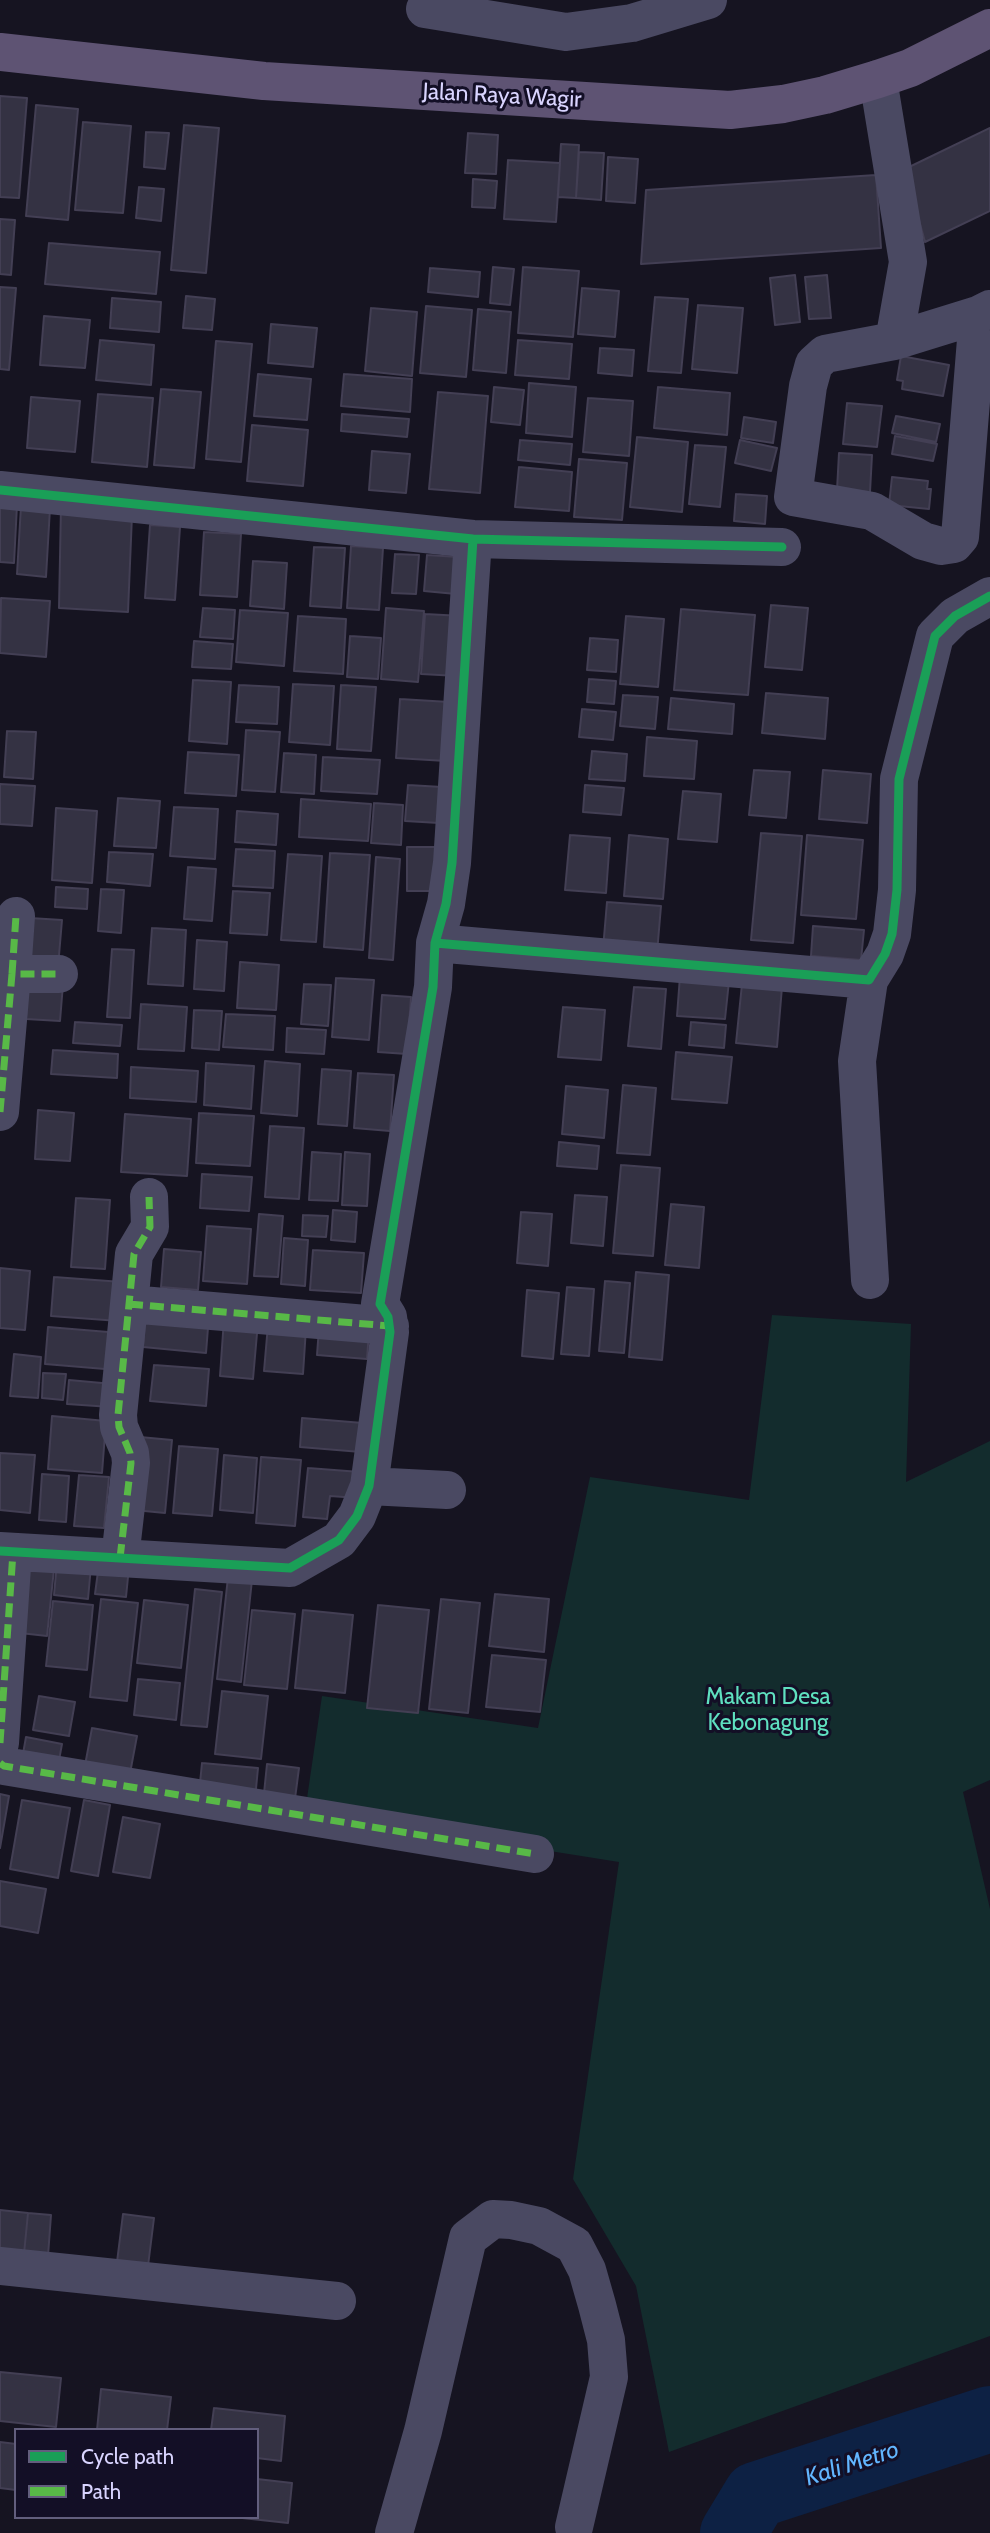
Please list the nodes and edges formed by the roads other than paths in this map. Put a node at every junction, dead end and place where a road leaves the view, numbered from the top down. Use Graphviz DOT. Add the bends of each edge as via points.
graph roads {
  1 [pos="708,0"];
  2 [pos="425,9"];
  3 [pos="990,28"];
  4 [pos="0,52"];
  5 [pos="878,79"];
  6 [pos="908,262"];
  7 [pos="971,317"];
  8 [pos="894,341"];
  9 [pos="0,490"];
  10 [pos="473,539"];
  11 [pos="782,547"];
  12 [pos="990,596"];
  13 [pos="16,916"];
  14 [pos="435,943"];
  15 [pos="12,974"];
  16 [pos="60,974"];
  17 [pos="869,980"];
  18 [pos="0,1112"];
  19 [pos="149,1198"];
  20 [pos="870,1280"];
  21 [pos="129,1304"];
  22 [pos="390,1326"];
  23 [pos="369,1486"];
  24 [pos="447,1490"];
  25 [pos="7,1551"];
  26 [pos="120,1558"];
  27 [pos="0,1743"];
  28 [pos="0,1763"];
  29 [pos="536,1854"];
  30 [pos="0,2266"];
  31 [pos="337,2301"];
  32 [pos="574,2527"];
  33 [pos="394,2533"];
  1 -- 2 [label="street" via="632,23 566,32"];
  3 -- 5 [label="main road, Jalan Raya Wagir"];
  4 -- 5 [label="main road, Jalan Raya Wagir" via="264,81 730,110 783,104"];
  5 -- 6 [label="street"];
  6 -- 7 [label="street"];
  6 -- 8 [label="street"];
  7 -- 8 [label="street"];
  7 -- 8 [label="street" via="960,537 954,544 923,541 873,511 793,497 814,364 825,354"];
  9 -- 10 [label="street"];
  10 -- 11 [label="street"];
  10 -- 14 [label="street" via="452,863"];
  12 -- 17 [label="street" via="955,616 935,636 899,779 892,934"];
  13 -- 15 [label="street"];
  14 -- 17 [label="street"];
  14 -- 22 [label="street" via="433,987 380,1304"];
  15 -- 16 [label="street"];
  15 -- 18 [label="street"];
  17 -- 20 [label="street" via="857,1061"];
  19 -- 21 [label="street" via="150,1227 134,1254"];
  21 -- 22 [label="street"];
  21 -- 26 [label="street" via="118,1415 131,1463"];
  22 -- 23 [label="street"];
  23 -- 24 [label="street"];
  23 -- 26 [label="street" via="357,1516 339,1540 290,1568"];
  25 -- 26 [label="street"];
  25 -- 27 [label="street"];
  28 -- 29 [label="street"];
  30 -- 31 [label="street"];
  32 -- 33 [label="street" via="610,2377 597,2305 587,2270 573,2245 539,2226 493,2219 468,2238 424,2431"];
}
